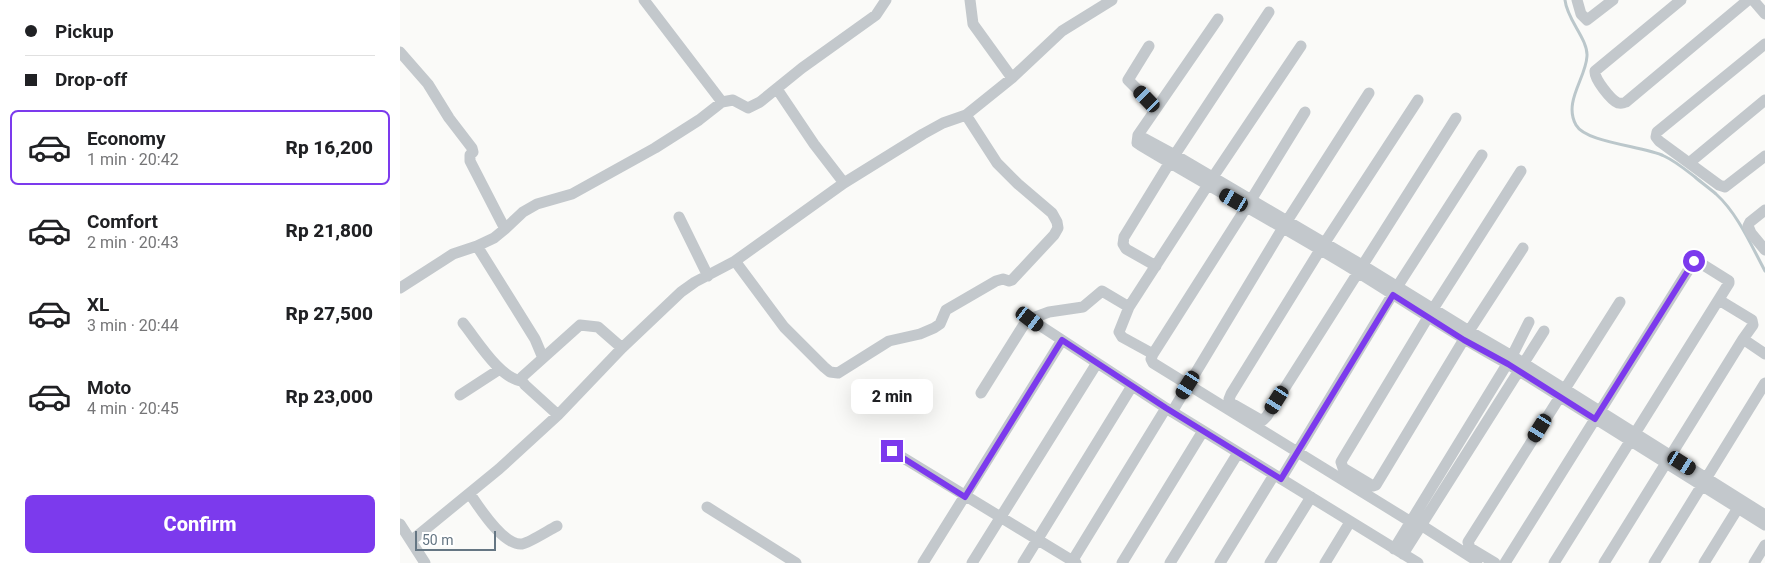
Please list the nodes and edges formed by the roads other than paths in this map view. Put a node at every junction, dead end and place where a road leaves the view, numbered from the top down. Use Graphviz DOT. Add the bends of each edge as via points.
graph roads {
  1 [pos="644,0"];
  2 [pos="886,0"];
  3 [pos="970,0"];
  4 [pos="1112,0"];
  5 [pos="1577,0"];
  6 [pos="1613,0"];
  7 [pos="1681,0"];
  8 [pos="1748,0"];
  9 [pos="1753,0"];
  10 [pos="1270,12"];
  11 [pos="1765,14"];
  12 [pos="1218,19"];
  13 [pos="1765,44"];
  14 [pos="1149,46"];
  15 [pos="1301,46"];
  16 [pos="400,52"];
  17 [pos="1012,78"];
  18 [pos="777,89"];
  19 [pos="1369,93"];
  20 [pos="1418,100"];
  21 [pos="1765,100"];
  22 [pos="722,102"];
  23 [pos="1156,108"];
  24 [pos="1305,112"];
  25 [pos="966,115"];
  26 [pos="1456,118"];
  27 [pos="1482,156"];
  28 [pos="1765,156"];
  29 [pos="1172,158"];
  30 [pos="1689,163"];
  31 [pos="1521,171"];
  32 [pos="1210,181"];
  33 [pos="844,183"];
  34 [pos="1249,204"];
  35 [pos="1765,210"];
  36 [pos="679,217"];
  37 [pos="1286,224"];
  38 [pos="506,229"];
  39 [pos="477,246"];
  40 [pos="1322,247"];
  41 [pos="1523,248"];
  42 [pos="1765,250"];
  43 [pos="735,261"];
  44 [pos="1156,266"];
  45 [pos="1359,269"];
  46 [pos="708,276"];
  47 [pos="400,288"];
  48 [pos="1395,291"];
  49 [pos="1719,300"];
  50 [pos="1620,302"];
  51 [pos="1129,307"];
  52 [pos="1431,313"];
  53 [pos="1030,319"];
  54 [pos="1529,322"];
  55 [pos="463,323"];
  56 [pos="1544,331"];
  57 [pos="1466,336"];
  58 [pos="1743,339"];
  59 [pos="1062,340"];
  60 [pos="622,348"];
  61 [pos="1153,354"];
  62 [pos="1765,354"];
  63 [pos="543,358"];
  64 [pos="1510,360"];
  65 [pos="1097,363"];
  66 [pos="1521,367"];
  67 [pos="500,369"];
  68 [pos="522,381"];
  69 [pos="1765,383"];
  70 [pos="1188,385"];
  71 [pos="1132,386"];
  72 [pos="981,393"];
  73 [pos="1562,393"];
  74 [pos="460,395"];
  75 [pos="1169,410"];
  76 [pos="558,415"];
  77 [pos="1598,415"];
  78 [pos="1203,431"];
  79 [pos="1633,437"];
  80 [pos="892,451"];
  81 [pos="1297,452"];
  82 [pos="1238,453"];
  83 [pos="1668,459"];
  84 [pos="1277,477"];
  85 [pos="1704,482"];
  86 [pos="470,494"];
  87 [pos="965,497"];
  88 [pos="1311,497"];
  89 [pos="707,507"];
  90 [pos="1738,508"];
  91 [pos="1765,515"];
  92 [pos="1001,516"];
  93 [pos="1350,522"];
  94 [pos="1416,524"];
  95 [pos="400,525"];
  96 [pos="1765,525"];
  97 [pos="557,526"];
  98 [pos="1038,539"];
  99 [pos="411,541"];
  100 [pos="1765,545"];
  101 [pos="1399,551"];
  102 [pos="1073,562"];
  103 [pos="425,563"];
  104 [pos="796,563"];
  105 [pos="923,563"];
  106 [pos="972,563"];
  107 [pos="1022,563"];
  108 [pos="1122,563"];
  109 [pos="1170,563"];
  110 [pos="1220,563"];
  111 [pos="1270,563"];
  112 [pos="1325,563"];
  113 [pos="1418,563"];
  114 [pos="1480,563"];
  115 [pos="1494,563"];
  116 [pos="1505,563"];
  117 [pos="1554,563"];
  118 [pos="1604,563"];
  119 [pos="1654,563"];
  120 [pos="1704,563"];
  121 [pos="1754,563"];
  1 -- 22 [label="street"];
  2 -- 18 [label="street" via="876,14"];
  3 -- 17 [label="street" via="973,24"];
  4 -- 17 [label="street" via="1062,31"];
  5 -- 6 [label="street" via="1581,14 1587,20"];
  7 -- 8 [label="street" via="1595,71 1596,79 1615,102 1626,102"];
  9 -- 11 [label="street"];
  10 -- 29 [label="street"];
  12 -- 23 [label="street"];
  13 -- 30 [label="street" via="1656,132 1659,141"];
  14 -- 23 [label="street" via="1128,80"];
  15 -- 32 [label="street"];
  16 -- 38 [label="street" via="428,84 472,148 470,161"];
  17 -- 25 [label="street"];
  18 -- 22 [label="street" via="748,108 733,100"];
  18 -- 33 [label="street"];
  19 -- 37 [label="street"];
  20 -- 40 [label="street"];
  21 -- 30 [label="street"];
  22 -- 38 [label="street" via="665,142 580,190 523,212"];
  23 -- 29 [label="street" via="1138,135 1137,143"];
  24 -- 34 [label="street"];
  25 -- 33 [label="street" via="923,134"];
  25 -- 43 [label="street" via="997,163 1052,213 1057,222 1054,235 1012,280 996,280 946,310 940,324 934,328 889,341 838,373 830,372 784,328"];
  26 -- 45 [label="street"];
  27 -- 48 [label="street"];
  28 -- 30 [label="street" via="1725,187"];
  29 -- 32 [label="street"];
  29 -- 44 [label="street" via="1124,237 1126,249"];
  31 -- 52 [label="street"];
  32 -- 34 [label="street"];
  32 -- 44 [label="street"];
  33 -- 43 [label="street"];
  34 -- 37 [label="street"];
  34 -- 61 [label="street"];
  35 -- 42 [label="street" via="1748,226"];
  36 -- 46 [label="street"];
  37 -- 40 [label="street"];
  37 -- 70 [label="street"];
  38 -- 39 [label="street"];
  39 -- 47 [label="street" via="453,254"];
  39 -- 63 [label="street" via="535,339"];
  40 -- 45 [label="street"];
  40 -- 45 [label="street" via="1230,394 1231,402 1258,419 1263,420 1267,416"];
  41 -- 57 [label="street"];
  43 -- 46 [label="street"];
  44 -- 51 [label="street"];
  45 -- 48 [label="street"];
  46 -- 60 [label="street" via="681,292"];
  48 -- 52 [label="street"];
  48 -- 81 [label="street"];
  49 -- 58 [label="street" via="1752,320 1753,324"];
  49 -- 77 [label="street" via="1730,282 1694,261"];
  49 -- 79 [label="street"];
  50 -- 73 [label="street"];
  51 -- 53 [label="street" via="1102,291 1083,307 1049,312"];
  51 -- 61 [label="street" via="1119,332 1122,337"];
  52 -- 57 [label="street"];
  52 -- 57 [label="street" via="1341,462 1345,470 1376,485"];
  53 -- 59 [label="street"];
  53 -- 72 [label="street"];
  54 -- 64 [label="street"];
  55 -- 67 [label="street"];
  56 -- 66 [label="street"];
  57 -- 64 [label="street"];
  58 -- 62 [label="street"];
  58 -- 83 [label="street"];
  59 -- 65 [label="street"];
  59 -- 87 [label="street"];
  60 -- 63 [label="street" via="598,326 580,325"];
  60 -- 76 [label="street"];
  61 -- 70 [label="street" via="1153,363"];
  63 -- 68 [label="street" via="522,377"];
  64 -- 66 [label="street"];
  64 -- 94 [label="street"];
  65 -- 71 [label="street"];
  65 -- 92 [label="street"];
  66 -- 73 [label="street"];
  66 -- 94 [label="street"];
  67 -- 68 [label="street" via="508,377"];
  67 -- 74 [label="street"];
  68 -- 76 [label="street"];
  69 -- 85 [label="street"];
  70 -- 75 [label="street"];
  70 -- 81 [label="street"];
  71 -- 75 [label="street"];
  71 -- 98 [label="street"];
  73 -- 77 [label="street"];
  73 -- 115 [label="street" via="1468,542 1470,548"];
  75 -- 78 [label="street"];
  75 -- 102 [label="street"];
  76 -- 86 [label="street"];
  77 -- 79 [label="street"];
  77 -- 116 [label="street"];
  78 -- 82 [label="street"];
  78 -- 108 [label="street"];
  79 -- 83 [label="street"];
  79 -- 117 [label="street"];
  80 -- 87 [label="street"];
  81 -- 84 [label="street"];
  81 -- 94 [label="street"];
  82 -- 84 [label="street"];
  82 -- 109 [label="street"];
  83 -- 85 [label="street"];
  83 -- 118 [label="street"];
  84 -- 88 [label="street"];
  84 -- 110 [label="street"];
  85 -- 90 [label="street"];
  85 -- 91 [label="street"];
  85 -- 119 [label="street"];
  86 -- 97 [label="street" via="490,523 513,542 522,544"];
  86 -- 99 [label="street"];
  87 -- 92 [label="street"];
  87 -- 105 [label="street"];
  88 -- 93 [label="street"];
  88 -- 111 [label="street"];
  89 -- 104 [label="street"];
  90 -- 96 [label="street"];
  90 -- 120 [label="street"];
  92 -- 98 [label="street"];
  92 -- 106 [label="street"];
  93 -- 101 [label="street"];
  93 -- 112 [label="street"];
  94 -- 101 [label="street"];
  94 -- 114 [label="street"];
  95 -- 99 [label="street"];
  98 -- 102 [label="street"];
  98 -- 107 [label="street"];
  99 -- 103 [label="street"];
  100 -- 121 [label="street"];
  101 -- 113 [label="street"];
}
